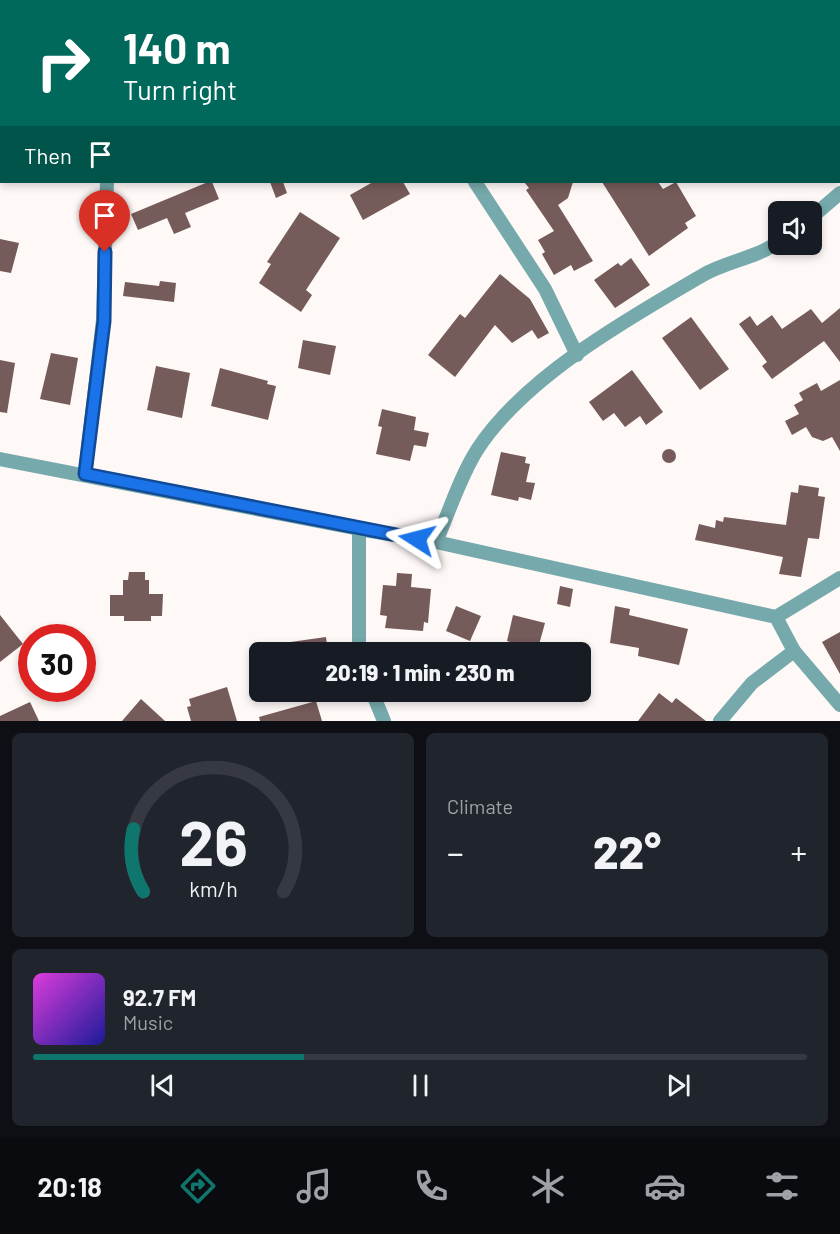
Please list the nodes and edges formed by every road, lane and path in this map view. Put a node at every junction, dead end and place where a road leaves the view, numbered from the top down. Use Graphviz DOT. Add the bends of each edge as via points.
graph roads {
  1 [pos="107,183"];
  2 [pos="476,183"];
  3 [pos="840,193"];
  4 [pos="822,208"];
  5 [pos="768,246"];
  6 [pos="577,355"];
  7 [pos="0,459"];
  8 [pos="85,474"];
  9 [pos="359,530"];
  10 [pos="436,542"];
  11 [pos="840,578"];
  12 [pos="776,617"];
  13 [pos="359,642"];
  14 [pos="794,651"];
  15 [pos="376,702"];
  16 [pos="840,705"];
  17 [pos="384,721"];
  18 [pos="720,721"];
  1 -- 8 [label="street" via="104,321"];
  2 -- 6 [label="street" via="545,289"];
  3 -- 4 [label="street"];
  5 -- 6 [label="street" via="708,272"];
  6 -- 10 [label="street" via="502,416 476,452"];
  7 -- 8 [label="street"];
  8 -- 9 [label="street"];
  9 -- 10 [label="street"];
  9 -- 13 [label="street"];
  10 -- 12 [label="street"];
  11 -- 12 [label="street"];
  12 -- 14 [label="street"];
  14 -- 16 [label="street"];
  14 -- 18 [label="street" via="752,683"];
  15 -- 17 [label="street"];
}
